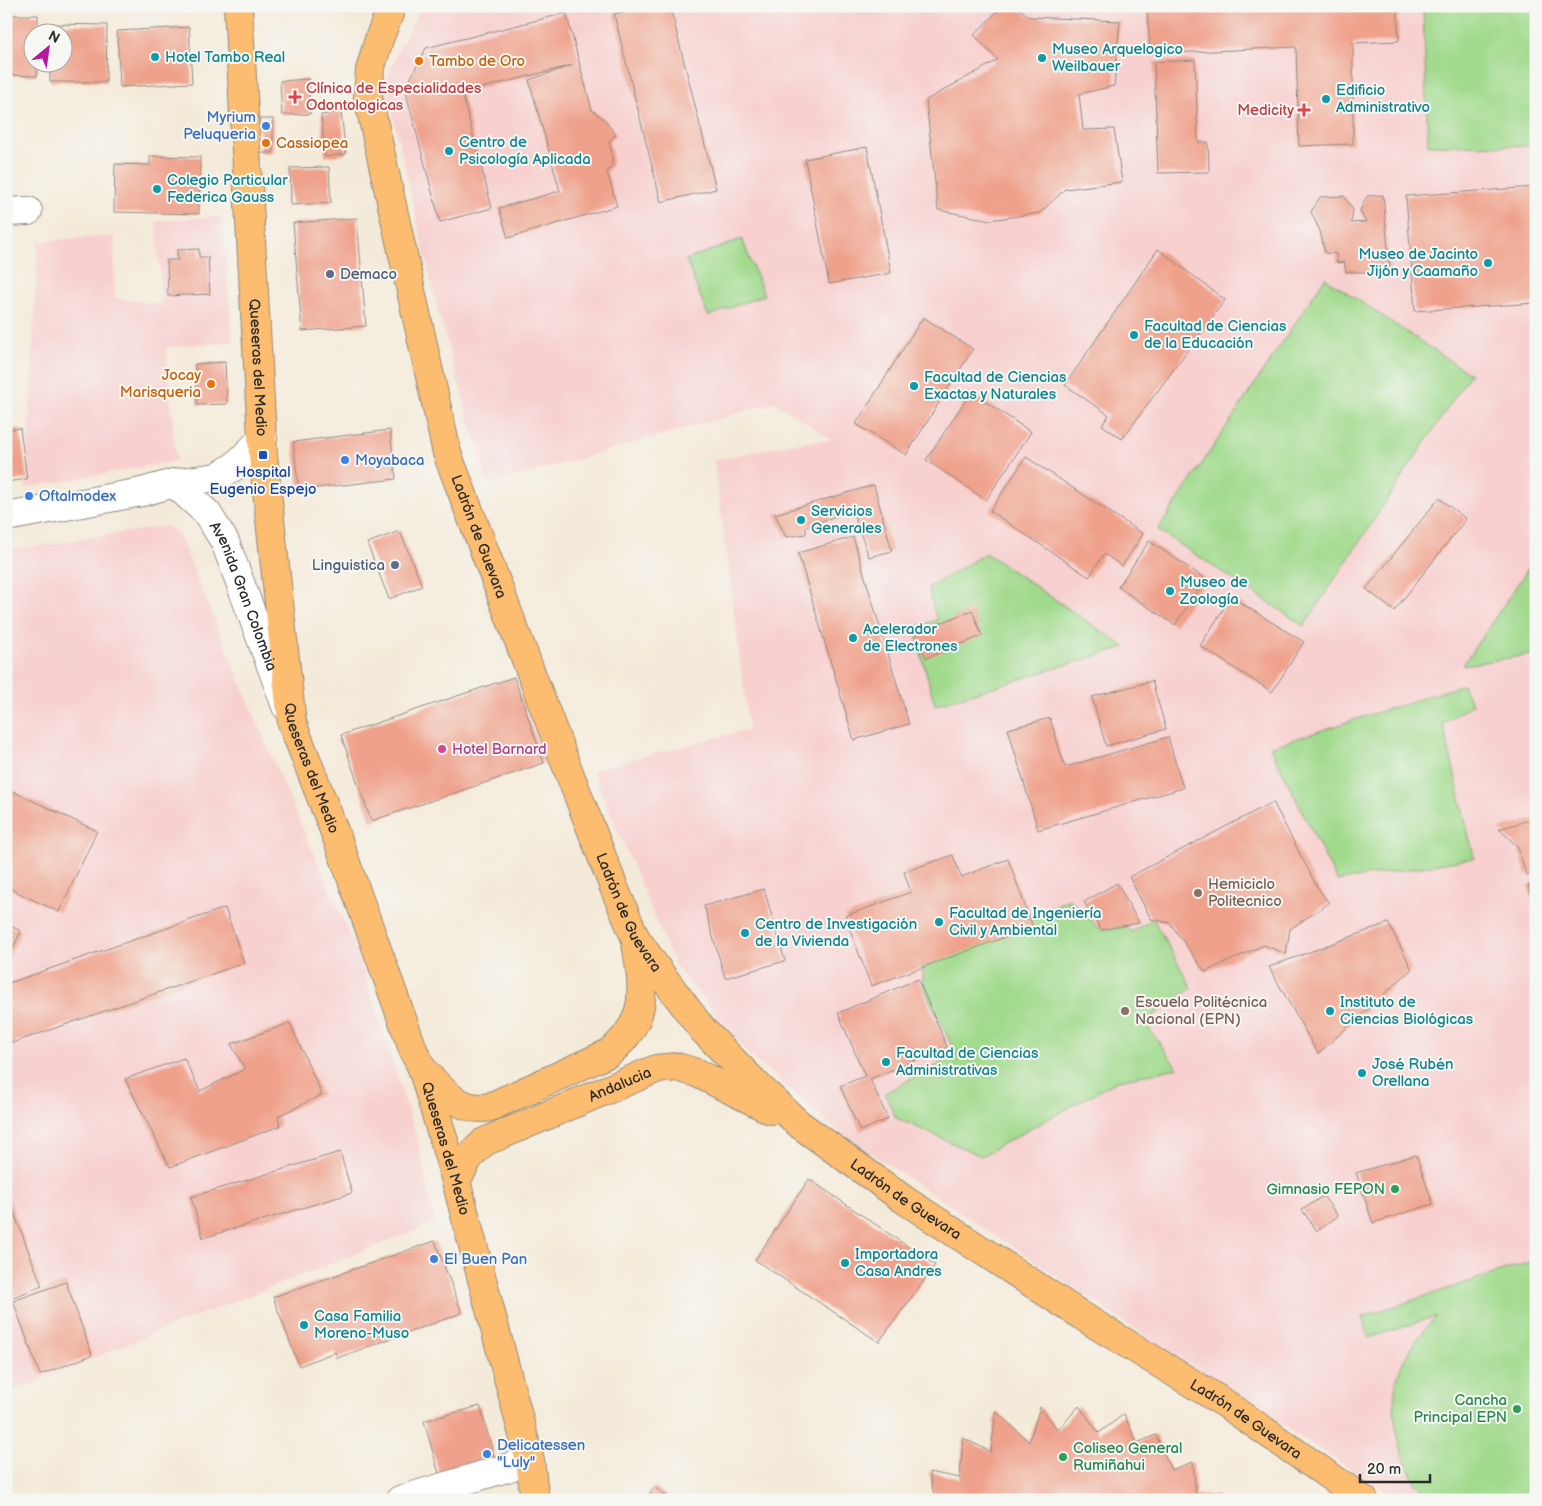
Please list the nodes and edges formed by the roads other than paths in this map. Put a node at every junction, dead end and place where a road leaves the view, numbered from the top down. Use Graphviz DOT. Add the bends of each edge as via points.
graph roads {
  1 [pos="392,6"];
  2 [pos="235,11"];
  3 [pos="263,438"];
  4 [pos="174,484"];
  5 [pos="6,517"];
  6 [pos="292,723"];
  7 [pos="635,937"];
  8 [pos="422,1068"];
  9 [pos="800,1124"];
  10 [pos="456,1181"];
  11 [pos="530,1461"];
  12 [pos="400,1500"];
  13 [pos="535,1500"];
  14 [pos="1364,1500"];
  1 -- 7 [label="main road, Ladrón de Guevara" via="370,70 368,97 447,453"];
  2 -- 3 [label="main road, Queseras del Medio"];
  3 -- 4 [label="street" via="235,466 217,477"];
  3 -- 6 [label="main road, Queseras del Medio"];
  4 -- 5 [label="street"];
  4 -- 6 [label="street, Avenida Gran Colombia" via="207,513 225,542"];
  6 -- 8 [label="main road, Queseras del Medio"];
  7 -- 8 [label="main road, Andalucia" via="642,976 640,1011 631,1031 609,1053 483,1109 461,1105"];
  7 -- 9 [label="main road, Ladrón de Guevara" via="702,1028"];
  8 -- 10 [label="main road, Queseras del Medio"];
  9 -- 10 [label="main road, Andalucia" via="697,1073 678,1067 663,1068 484,1142 470,1156"];
  9 -- 14 [label="main road, Ladrón de Guevara" via="903,1199 1093,1323 1226,1404"];
  10 -- 11 [label="main road, Queseras del Medio"];
  11 -- 12 [label="street"];
  11 -- 13 [label="main road, Queseras del Medio"];
}
